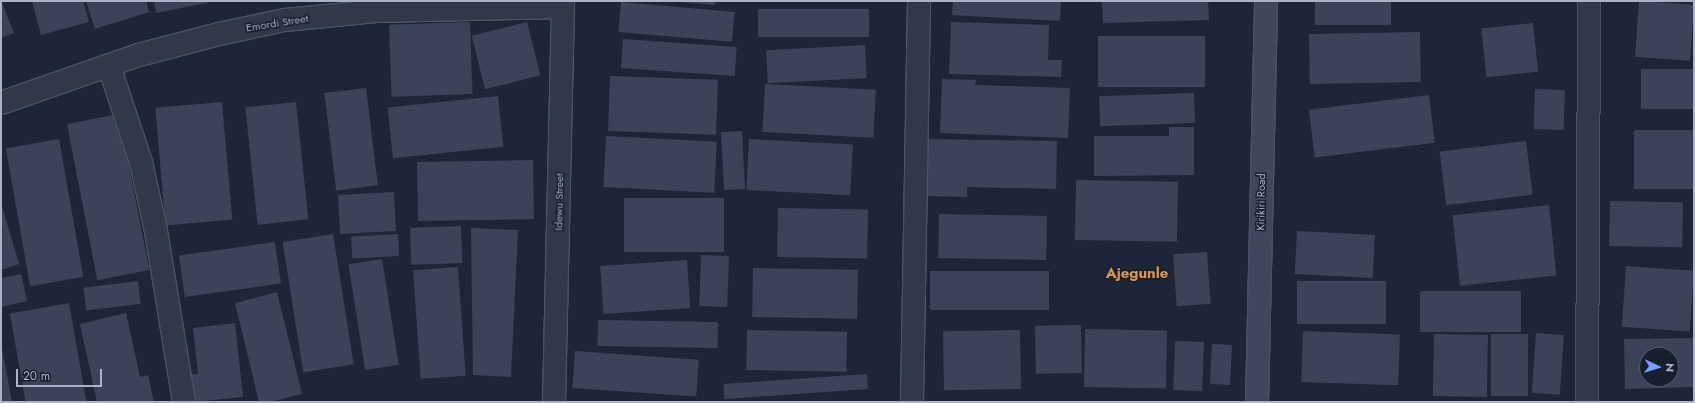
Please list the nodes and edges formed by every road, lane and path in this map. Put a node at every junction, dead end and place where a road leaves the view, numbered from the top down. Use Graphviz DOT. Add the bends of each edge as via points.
graph roads {
  1 [pos="919,1"];
  2 [pos="1266,1"];
  3 [pos="1589,1"];
  4 [pos="563,4"];
  5 [pos="110,66"];
  6 [pos="1,103"];
  7 [pos="184,402"];
  8 [pos="554,402"];
  9 [pos="912,402"];
  10 [pos="1257,402"];
  11 [pos="1587,402"];
  1 -- 9 [label="street"];
  2 -- 10 [label="main road, Kirikiri Road"];
  3 -- 11 [label="street"];
  4 -- 5 [label="street, Emordi Street" via="376,11 285,20 219,34"];
  4 -- 8 [label="street, Idewu Street"];
  5 -- 6 [label="street, Emordi Street"];
  5 -- 7 [label="street" via="141,162 156,231"];
}
